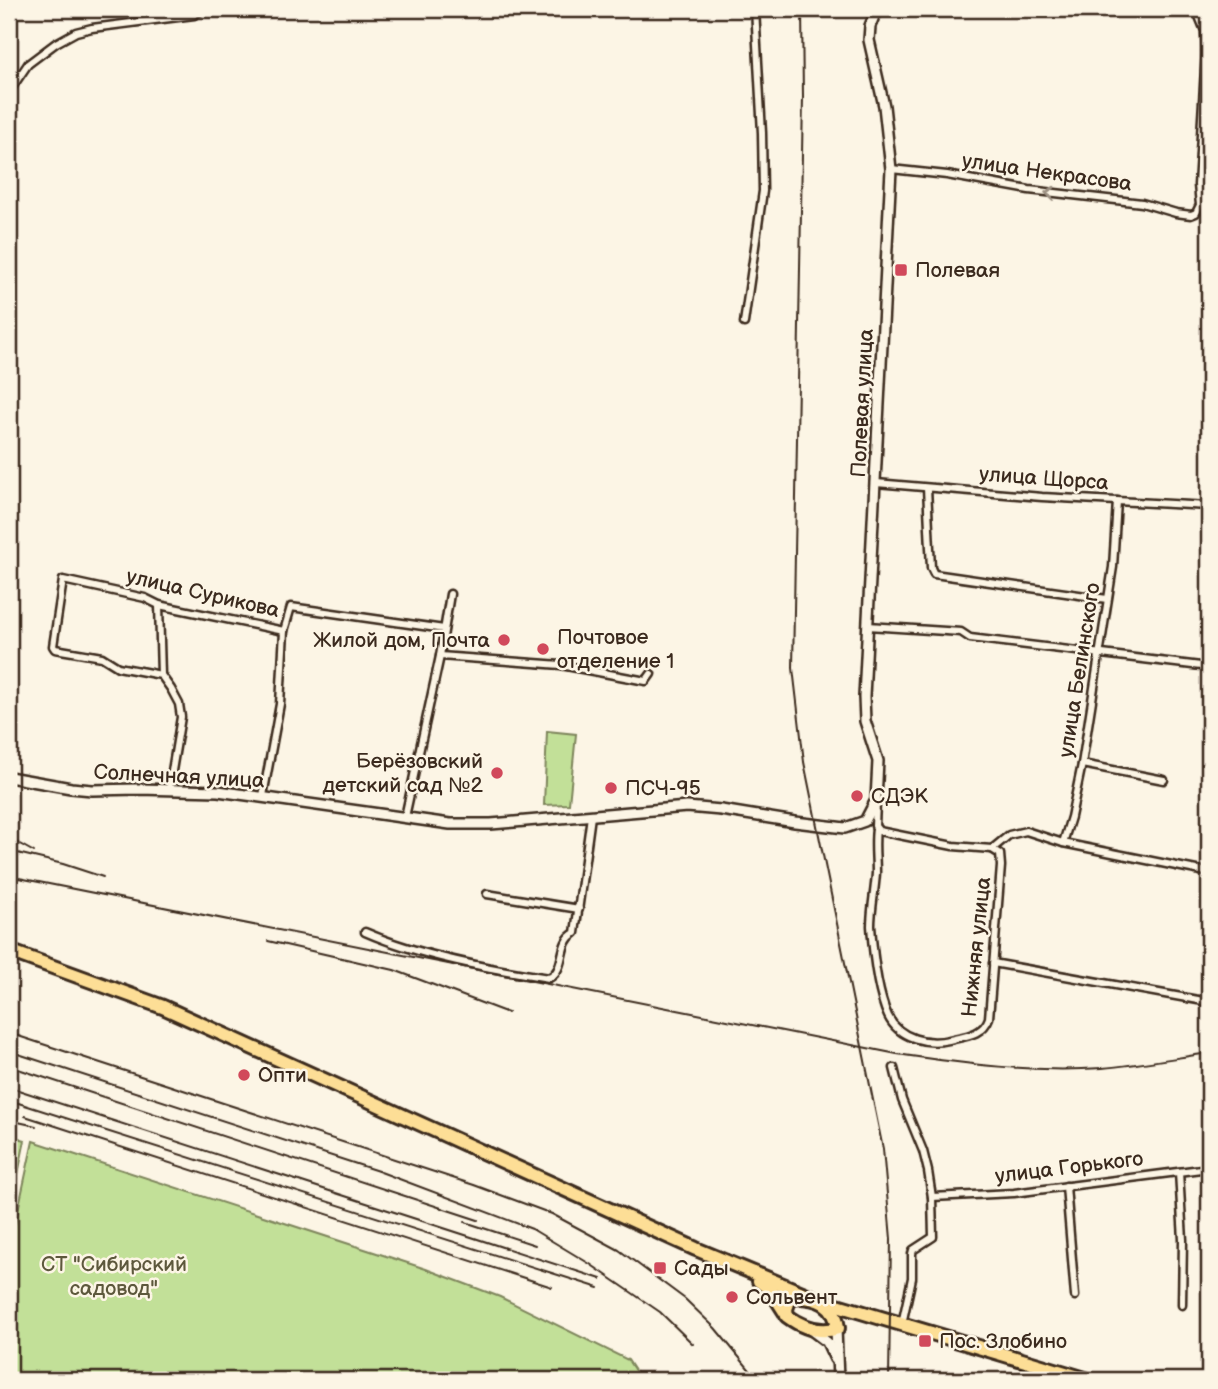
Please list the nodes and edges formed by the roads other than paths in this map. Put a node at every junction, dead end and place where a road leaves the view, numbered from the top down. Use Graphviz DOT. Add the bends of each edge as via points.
graph roads {
  1 [pos="201,9"];
  2 [pos="755,9"];
  3 [pos="877,9"];
  4 [pos="1196,9"];
  5 [pos="1208,51"];
  6 [pos="9,92"];
  7 [pos="891,169"];
  8 [pos="744,323"];
  9 [pos="876,483"];
  10 [pos="928,488"];
  11 [pos="1117,501"];
  12 [pos="1209,506"];
  13 [pos="450,594"];
  14 [pos="1107,599"];
  15 [pos="159,605"];
  16 [pos="868,626"];
  17 [pos="444,629"];
  18 [pos="284,631"];
  19 [pos="1098,654"];
  20 [pos="440,656"];
  21 [pos="1209,667"];
  22 [pos="652,674"];
  23 [pos="160,676"];
  24 [pos="1082,764"];
  25 [pos="9,777"];
  26 [pos="1164,780"];
  27 [pos="169,789"];
  28 [pos="263,796"];
  29 [pos="876,800"];
  30 [pos="591,816"];
  31 [pos="405,817"];
  32 [pos="876,829"];
  33 [pos="1063,843"];
  34 [pos="992,849"];
  35 [pos="1208,870"];
  36 [pos="487,894"];
  37 [pos="579,909"];
  38 [pos="365,932"];
  39 [pos="9,951"];
  40 [pos="993,962"];
  41 [pos="1209,1002"];
  42 [pos="894,1068"];
  43 [pos="1209,1168"];
  44 [pos="1179,1172"];
  45 [pos="1066,1185"];
  46 [pos="932,1197"];
  47 [pos="10,1218"];
  48 [pos="9,1227"];
  49 [pos="731,1265"];
  50 [pos="1075,1296"];
  51 [pos="818,1299"];
  52 [pos="1182,1305"];
  53 [pos="787,1316"];
  54 [pos="882,1319"];
  55 [pos="902,1326"];
  56 [pos="809,1328"];
  57 [pos="837,1328"];
  58 [pos="838,1367"];
  59 [pos="838,1380"];
  60 [pos="1089,1380"];
  1 -- 6 [label="street" via="194,15 76,32 28,64"];
  2 -- 8 [label="street" via="763,191"];
  3 -- 7 [label="street, Полевая улица" via="869,40 884,106"];
  4 -- 5 [label="street"];
  5 -- 7 [label="street, улица Некрасова, one-way" via="1200,205 1191,215 1142,203"];
  7 -- 9 [label="street, Полевая улица"];
  9 -- 10 [label="street, улица Щорса"];
  9 -- 16 [label="street, Полевая улица"];
  10 -- 11 [label="street, улица Щорса"];
  10 -- 14 [label="street" via="934,574"];
  11 -- 12 [label="street, улица Щорса"];
  11 -- 14 [label="street, улица Белинского"];
  13 -- 17 [label="street"];
  14 -- 19 [label="street, улица Белинского"];
  15 -- 18 [label="street, улица Сурикова"];
  15 -- 23 [label="street"];
  15 -- 23 [label="street, улица Сурикова" via="63,580 53,646"];
  16 -- 19 [label="street" via="961,632 970,638"];
  16 -- 29 [label="street, Полевая улица" via="864,710 878,761"];
  17 -- 18 [label="street, улица Сурикова" via="292,607"];
  17 -- 20 [label="street"];
  18 -- 28 [label="street" via="279,704"];
  19 -- 21 [label="street"];
  19 -- 24 [label="street, улица Белинского"];
  20 -- 22 [label="street" via="561,665 646,681"];
  20 -- 31 [label="street"];
  23 -- 27 [label="street" via="175,696 181,717"];
  24 -- 26 [label="street"];
  24 -- 33 [label="street, улица Белинского"];
  25 -- 27 [label="street, Солнечная улица" via="71,789"];
  27 -- 28 [label="street, Солнечная улица"];
  28 -- 31 [label="street, Солнечная улица"];
  29 -- 30 [label="street, Солнечная улица" via="865,821 845,828 687,807"];
  29 -- 32 [label="street"];
  30 -- 31 [label="street, Солнечная улица" via="491,824"];
  30 -- 37 [label="street"];
  32 -- 34 [label="street" via="953,846"];
  32 -- 40 [label="street, Нижняя улица" via="871,925 888,1016 905,1034 928,1041 984,1029"];
  33 -- 34 [label="street" via="1020,831"];
  33 -- 35 [label="street"];
  34 -- 40 [label="street, Нижняя улица" via="1000,854 1001,866"];
  36 -- 37 [label="street"];
  37 -- 38 [label="street" via="575,933 567,939 559,971 549,978 450,959"];
  39 -- 49 [label="highway" via="187,1018"];
  40 -- 41 [label="street"];
  42 -- 46 [label="street" via="923,1151"];
  43 -- 44 [label="street, улица Горького"];
  44 -- 45 [label="street, улица Горького"];
  44 -- 52 [label="street"];
  45 -- 46 [label="street, улица Горького"];
  45 -- 50 [label="street"];
  46 -- 55 [label="street" via="933,1237 913,1250"];
  47 -- 48 [label="street"];
  49 -- 51 [label="highway"];
  49 -- 53 [label="highway" via="771,1290"];
  51 -- 53 [label="highway" via="789,1300"];
  51 -- 54 [label="highway"];
  51 -- 57 [label="highway" via="834,1311"];
  53 -- 56 [label="highway"];
  54 -- 55 [label="highway"];
  54 -- 57 [label="highway" via="854,1319"];
  55 -- 60 [label="highway"];
  56 -- 57 [label="highway"];
  56 -- 58 [label="street" via="827,1342"];
  57 -- 58 [label="street"];
  58 -- 59 [label="street"];
}
